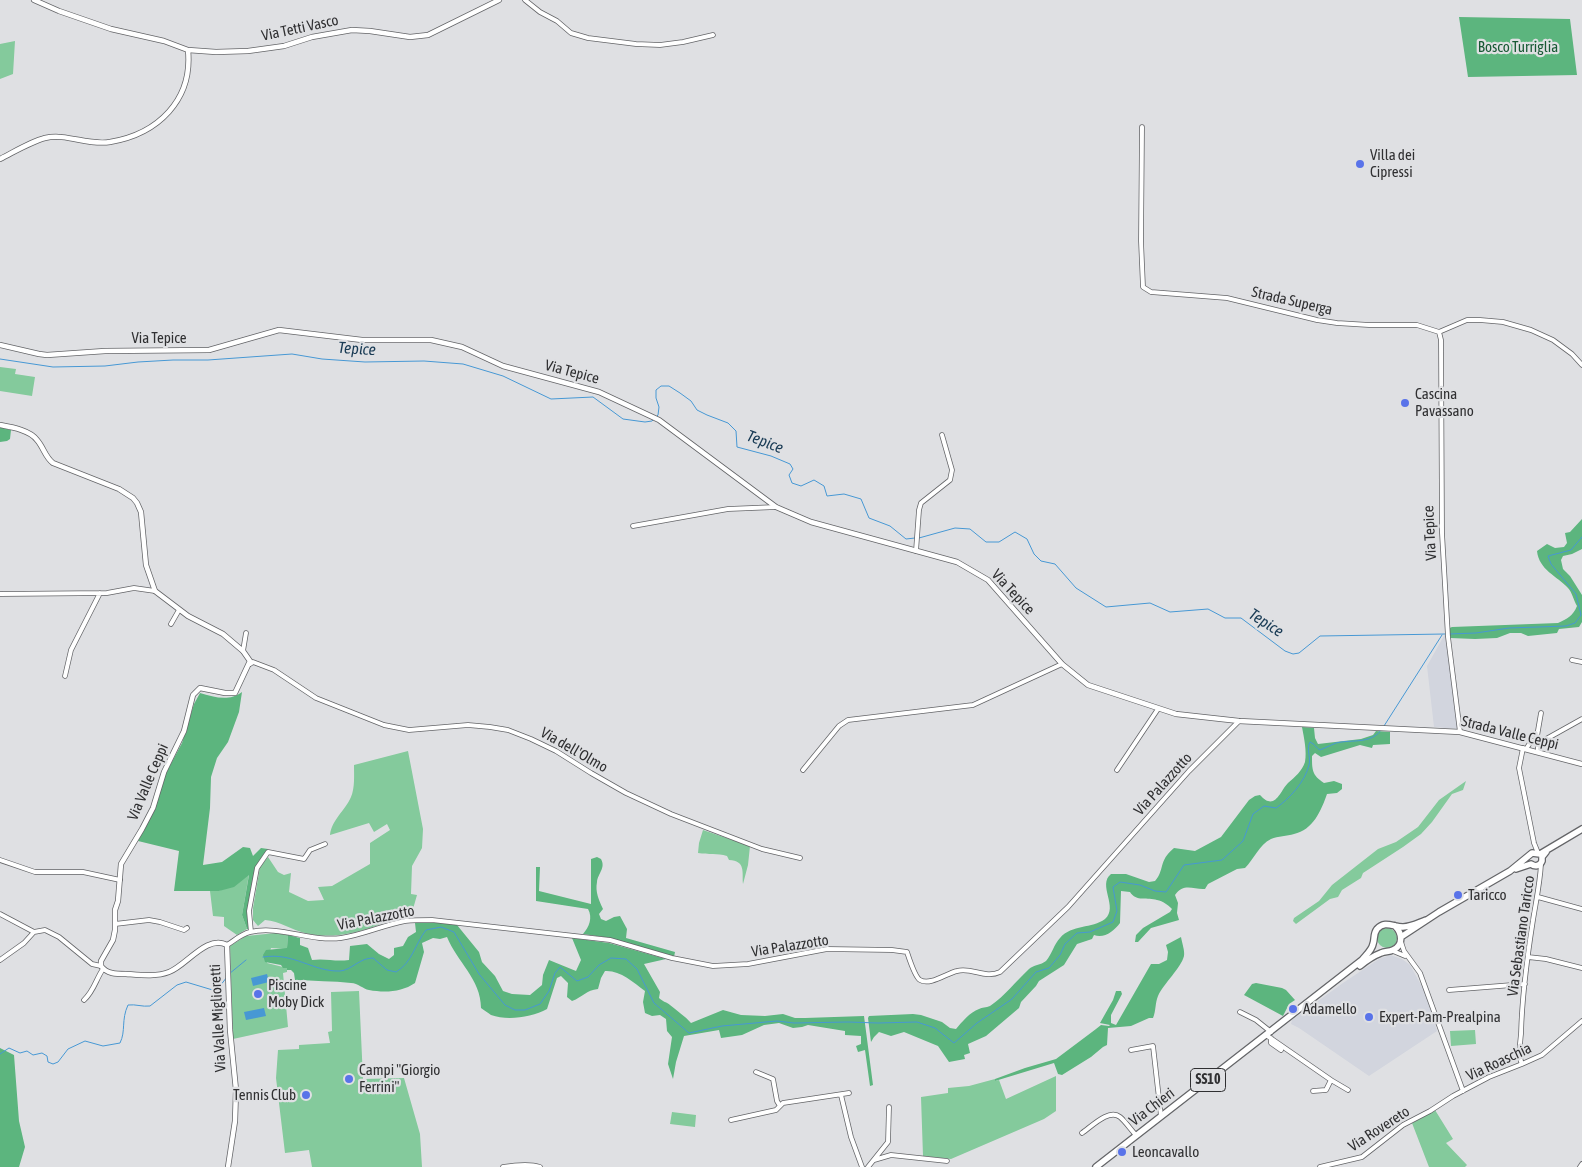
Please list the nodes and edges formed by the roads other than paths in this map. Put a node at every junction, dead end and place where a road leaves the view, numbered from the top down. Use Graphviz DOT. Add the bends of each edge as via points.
graph roads {
  1 [pos="34,0"];
  2 [pos="498,0"];
  3 [pos="525,0"];
  4 [pos="713,35"];
  5 [pos="188,50"];
  6 [pos="1142,127"];
  7 [pos="0,159"];
  8 [pos="1439,332"];
  9 [pos="0,345"];
  10 [pos="1582,365"];
  11 [pos="0,425"];
  12 [pos="942,435"];
  13 [pos="776,507"];
  14 [pos="633,526"];
  15 [pos="916,551"];
  16 [pos="155,592"];
  17 [pos="100,593"];
  18 [pos="0,594"];
  19 [pos="179,610"];
  20 [pos="171,624"];
  21 [pos="246,633"];
  22 [pos="243,651"];
  23 [pos="1572,660"];
  24 [pos="1582,662"];
  25 [pos="250,664"];
  26 [pos="1062,664"];
  27 [pos="66,676"];
  28 [pos="1158,709"];
  29 [pos="1541,713"];
  30 [pos="1582,719"];
  31 [pos="1239,721"];
  32 [pos="1431,730"];
  33 [pos="1460,732"];
  34 [pos="1537,744"];
  35 [pos="1524,749"];
  36 [pos="1538,752"];
  37 [pos="1582,764"];
  38 [pos="803,770"];
  39 [pos="1117,770"];
  40 [pos="1582,829"];
  41 [pos="325,844"];
  42 [pos="800,858"];
  43 [pos="1537,859"];
  44 [pos="0,860"];
  45 [pos="120,880"];
  46 [pos="1538,897"];
  47 [pos="1582,909"];
  48 [pos="0,914"];
  49 [pos="1426,920"];
  50 [pos="115,924"];
  51 [pos="1395,926"];
  52 [pos="187,928"];
  53 [pos="34,932"];
  54 [pos="251,932"];
  55 [pos="1401,939"];
  56 [pos="1374,942"];
  57 [pos="226,946"];
  58 [pos="1393,950"];
  59 [pos="1384,951"];
  60 [pos="1528,957"];
  61 [pos="1409,958"];
  62 [pos="0,960"];
  63 [pos="102,967"];
  64 [pos="1582,968"];
  65 [pos="1525,984"];
  66 [pos="1449,990"];
  67 [pos="84,1000"];
  68 [pos="1240,1012"];
  69 [pos="1582,1021"];
  70 [pos="1281,1024"];
  71 [pos="1269,1035"];
  72 [pos="1131,1050"];
  73 [pos="1281,1050"];
  74 [pos="1522,1064"];
  75 [pos="756,1072"];
  76 [pos="1331,1080"];
  77 [pos="1348,1090"];
  78 [pos="1313,1091"];
  79 [pos="1463,1091"];
  80 [pos="849,1093"];
  81 [pos="841,1095"];
  82 [pos="780,1106"];
  83 [pos="889,1108"];
  84 [pos="1421,1115"];
  85 [pos="1161,1116"];
  86 [pos="732,1120"];
  87 [pos="1082,1133"];
  88 [pos="1136,1136"];
  89 [pos="874,1160"];
  90 [pos="947,1161"];
  91 [pos="228,1167"];
  92 [pos="503,1167"];
  93 [pos="540,1167"];
  94 [pos="862,1167"];
  95 [pos="868,1167"];
  96 [pos="1096,1167"];
  97 [pos="1320,1167"];
  1 -- 5 [label="street, Via Tetti Vasco" via="111,29"];
  2 -- 5 [label="street, Via Tetti Vasco" via="428,35 410,37 352,30 248,51"];
  3 -- 4 [label="street" via="571,33 588,38 660,45"];
  5 -- 7 [label="street" via="190,64 186,86 172,111 160,122 140,133 110,142 45,138"];
  6 -- 8 [label="street, Strada Superga" via="1140,241 1143,287 1150,292 1227,298 1337,323 1417,325"];
  8 -- 10 [label="street" via="1467,320 1503,322 1553,340"];
  8 -- 33 [label="street, Via Tepice" via="1441,502 1447,629"];
  9 -- 13 [label="street, Via Tepice" via="52,355 209,350 279,330 362,340 431,340 462,347 503,366 599,392 650,415"];
  11 -- 16 [label="street" via="32,434 46,457 54,463 119,489 137,503 141,512 146,565"];
  12 -- 15 [label="street" via="952,475 921,503"];
  13 -- 14 [label="street" via="728,509"];
  13 -- 15 [label="street, Via Tepice" via="811,522"];
  15 -- 26 [label="street, Via Tepice" via="957,562 988,580"];
  16 -- 17 [label="street" via="134,588"];
  16 -- 19 [label="street"];
  17 -- 18 [label="street"];
  17 -- 27 [label="street" via="71,650"];
  19 -- 20 [label="street"];
  19 -- 22 [label="street" via="223,634"];
  21 -- 22 [label="street"];
  22 -- 25 [label="street"];
  23 -- 24 [label="street"];
  25 -- 42 [label="street, Via dell'Olmo" via="253,662 274,670 316,698 384,725 409,730 468,725 524,736 548,746 626,793 671,814 762,849"];
  25 -- 45 [label="street, Via Valle Ceppi" via="235,693 200,688 193,695 182,736 164,772 153,808 121,864"];
  26 -- 28 [label="street, Via Tepice" via="1088,685"];
  26 -- 38 [label="street" via="973,705 848,720"];
  28 -- 31 [label="street, Via Tepice" via="1185,716"];
  28 -- 39 [label="street"];
  29 -- 34 [label="street"];
  30 -- 34 [label="street"];
  31 -- 32 [label="street, Via Tepice"];
  31 -- 54 [label="street, Via Palazzotto" via="1189,770 1068,907 993,975 958,970 922,981 918,979 907,952 892,950 827,949 748,964 714,966 610,940 432,920 405,921 332,939 283,931"];
  32 -- 33 [label="street, Strada Valle Ceppi"];
  33 -- 35 [label="street, Strada Valle Ceppi"];
  34 -- 35 [label="street" via="1530,742"];
  34 -- 36 [label="street"];
  35 -- 36 [label="street, Strada Valle Ceppi"];
  35 -- 43 [label="street" via="1519,768"];
  36 -- 37 [label="street, Strada Valle Ceppi"];
  40 -- 43 [label="main road" via="1545,849"];
  41 -- 54 [label="street" via="310,850 304,859 268,852 257,868 249,910"];
  43 -- 46 [label="street, Via Sebastiano Taricco"];
  43 -- 49 [label="main road"];
  44 -- 45 [label="street" via="35,872 83,872"];
  45 -- 50 [label="street, Via Valle Ceppi"];
  46 -- 47 [label="street"];
  46 -- 60 [label="street, Via Sebastiano Taricco"];
  48 -- 53 [label="street"];
  49 -- 51 [label="main road, Via Chieri" via="1410,926"];
  49 -- 55 [label="main road"];
  50 -- 52 [label="street" via="148,920 184,930"];
  50 -- 63 [label="street, Via Valle Ceppi" via="113,940 101,961"];
  51 -- 55 [label="main road"];
  51 -- 56 [label="main road, Via Chieri / SS10" via="1379,927 1374,934"];
  53 -- 62 [label="street"];
  53 -- 63 [label="street" via="44,930 59,937 92,964"];
  54 -- 57 [label="street, Via Palazzotto"];
  55 -- 58 [label="main road"];
  55 -- 61 [label="street"];
  56 -- 59 [label="main road"];
  56 -- 70 [label="main road, Via Chieri / SS10" via="1362,960"];
  57 -- 63 [label="street, Via Valle Miglioretti" via="218,943 198,950 183,964 162,974 116,974"];
  57 -- 91 [label="street, Via Valle Miglioretti" via="236,1090"];
  58 -- 59 [label="main road, Via Chieri / SS10"];
  58 -- 61 [label="street"];
  59 -- 70 [label="main road, Via Chieri / SS10"];
  60 -- 64 [label="street"];
  60 -- 65 [label="street, Via Sebastiano Taricco"];
  61 -- 79 [label="street" via="1423,980"];
  63 -- 67 [label="street" via="92,991"];
  65 -- 66 [label="street"];
  65 -- 74 [label="street, Via Sebastiano Taricco"];
  68 -- 71 [label="street" via="1256,1020"];
  69 -- 74 [label="street, Via Roaschia" via="1546,1051"];
  70 -- 71 [label="main road, Via Chieri / SS10"];
  71 -- 73 [label="street" via="1271,1043"];
  71 -- 76 [label="street"];
  71 -- 85 [label="main road, Via Chieri / SS10"];
  72 -- 85 [label="street" via="1153,1046"];
  74 -- 79 [label="street, Via Roaschia"];
  75 -- 82 [label="street" via="774,1079"];
  76 -- 77 [label="street"];
  76 -- 78 [label="street" via="1326,1090"];
  79 -- 84 [label="street, Via Roaschia"];
  80 -- 81 [label="street"];
  81 -- 82 [label="street"];
  81 -- 94 [label="street"];
  82 -- 86 [label="street" via="776,1110"];
  83 -- 89 [label="street" via="888,1142"];
  84 -- 97 [label="street, Via Rovereto" via="1403,1124 1362,1157"];
  85 -- 88 [label="main road, Via Chieri / SS10"];
  87 -- 88 [label="street" via="1106,1116 1114,1115 1119,1116"];
  88 -- 96 [label="main road, Via Chieri / SS10"];
  89 -- 90 [label="street" via="891,1155"];
  89 -- 95 [label="street"];
  92 -- 93 [label="street"];
}
